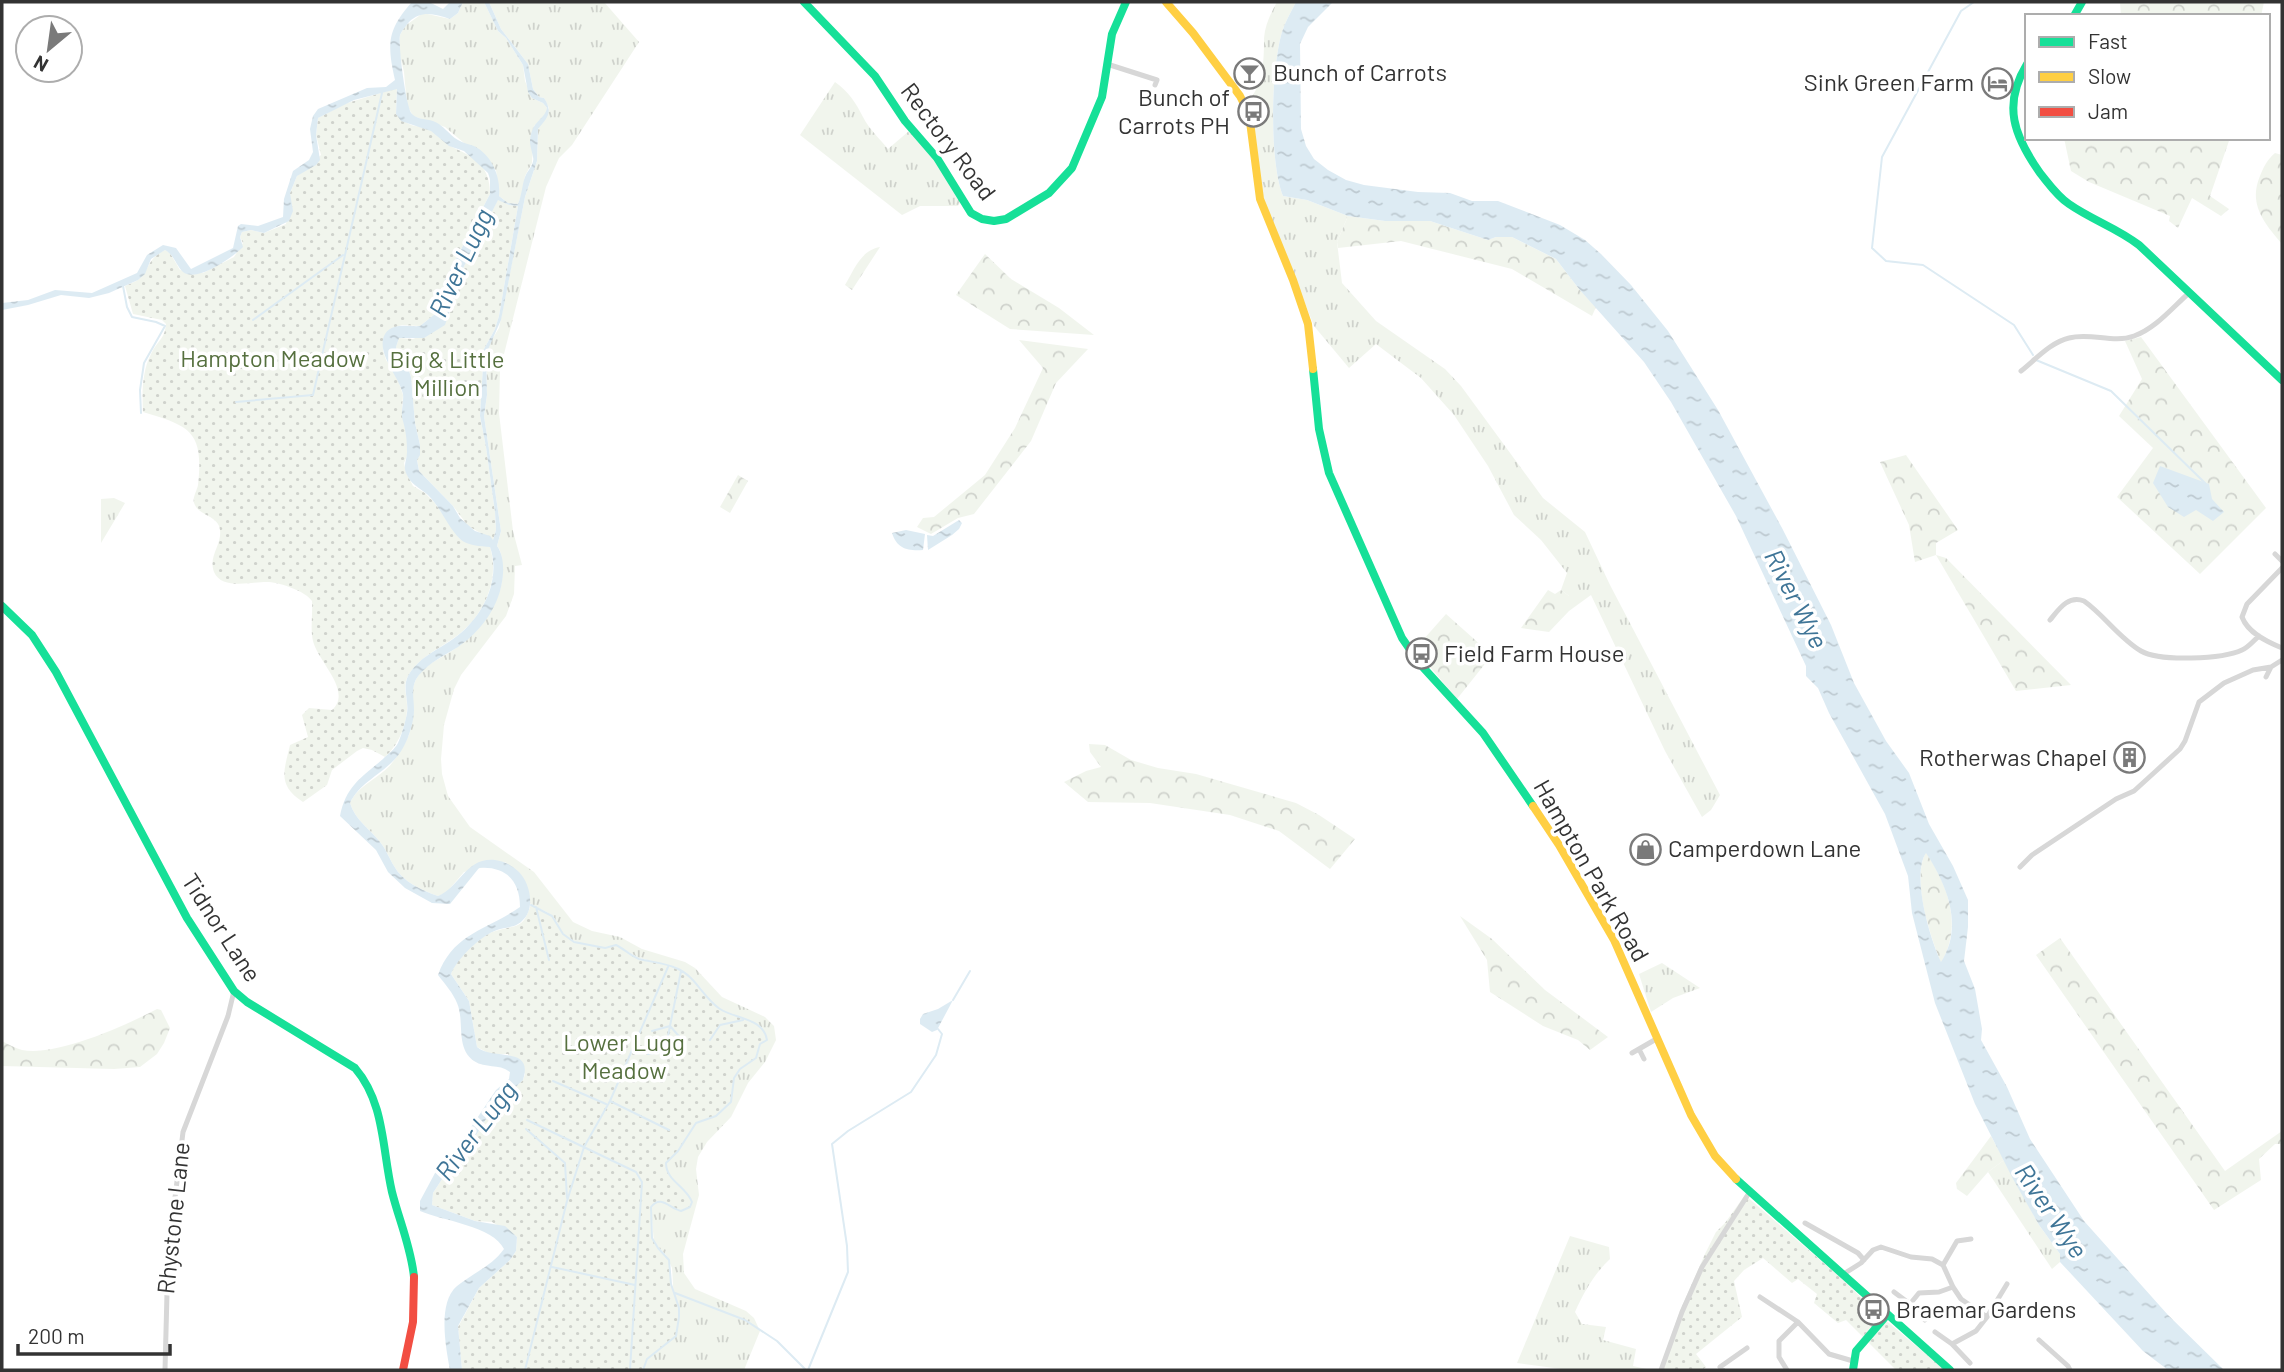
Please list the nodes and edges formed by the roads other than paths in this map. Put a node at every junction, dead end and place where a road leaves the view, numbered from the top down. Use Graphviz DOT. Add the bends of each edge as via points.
graph roads {
  1 [pos="804,2"];
  2 [pos="1126,2"];
  3 [pos="1166,2"];
  4 [pos="1107,64"];
  5 [pos="2025,67"];
  6 [pos="1157,80"];
  7 [pos="2189,293"];
  8 [pos="2021,371"];
  9 [pos="2282,380"];
  10 [pos="2275,554"];
  11 [pos="2282,561"];
  12 [pos="2282,568"];
  13 [pos="2,607"];
  14 [pos="2050,620"];
  15 [pos="2259,636"];
  16 [pos="2282,648"];
  17 [pos="2282,660"];
  18 [pos="2271,667"];
  19 [pos="2266,677"];
  20 [pos="2020,867"];
  21 [pos="234,991"];
  22 [pos="1658,1038"];
  23 [pos="1639,1049"];
  24 [pos="1632,1053"];
  25 [pos="1644,1059"];
  26 [pos="1749,1192"];
  27 [pos="1805,1223"];
  28 [pos="1970,1239"];
  29 [pos="1864,1260"];
  30 [pos="1943,1265"];
  31 [pos="1842,1275"];
  32 [pos="2007,1284"];
  33 [pos="1953,1287"];
  34 [pos="1894,1292"];
  35 [pos="1759,1297"];
  36 [pos="1910,1304"];
  37 [pos="1887,1315"];
  38 [pos="1987,1317"];
  39 [pos="1925,1320"];
  40 [pos="1798,1322"];
  41 [pos="1935,1332"];
  42 [pos="2039,1340"];
  43 [pos="1952,1344"];
  44 [pos="1747,1348"];
  45 [pos="1970,1363"];
  46 [pos="1853,1366"];
  47 [pos="165,1370"];
  48 [pos="403,1370"];
  49 [pos="1661,1370"];
  50 [pos="1723,1370"];
  51 [pos="1787,1370"];
  52 [pos="1950,1370"];
  53 [pos="2070,1370"];
  1 -- 4 [label="main road, Rectory Road" via="875,76 937,158 971,213 988,221 1006,219 1049,193 1072,169 1102,97"];
  2 -- 4 [label="main road, Rectory Road" via="1115,23"];
  3 -- 22 [label="main road, Hampton Park Road" via="1249,114 1260,199 1308,324 1323,451 1338,497 1402,638 1483,733 1541,816 1614,940"];
  4 -- 6 [label="street"];
  5 -- 7 [label="main road" via="2011,106 2015,130 2036,168 2067,203 2132,239"];
  7 -- 8 [label="street" via="2133,337 2070,337"];
  7 -- 9 [label="main road"];
  10 -- 11 [label="street"];
  12 -- 15 [label="street" via="2242,611 2244,622"];
  13 -- 21 [label="main road, Tidnor Lane" via="32,635 56,672 187,918"];
  14 -- 15 [label="street" via="2068,601 2078,598 2143,652 2165,658 2238,651"];
  15 -- 16 [label="street"];
  17 -- 18 [label="street"];
  18 -- 19 [label="street"];
  18 -- 20 [label="street" via="2230,679 2199,702 2180,749 2134,791"];
  21 -- 47 [label="street, Rhystone Lane" via="180,1143 168,1255"];
  21 -- 48 [label="main road, Tidnor Lane" via="355,1068 368,1082 412,1262 414,1303"];
  22 -- 23 [label="street"];
  22 -- 26 [label="main road, Hampton Park Road" via="1705,1142"];
  23 -- 24 [label="street"];
  23 -- 25 [label="street"];
  26 -- 31 [label="main road, Hampton Park Road"];
  26 -- 49 [label="street" via="1702,1267"];
  27 -- 29 [label="street" via="1858,1252"];
  28 -- 30 [label="street" via="1957,1241"];
  29 -- 30 [label="street" via="1881,1247"];
  29 -- 31 [label="street"];
  30 -- 33 [label="street"];
  31 -- 37 [label="main road, Hampton Park Road"];
  32 -- 38 [label="street"];
  33 -- 36 [label="street" via="1919,1293"];
  33 -- 38 [label="street"];
  34 -- 36 [label="street"];
  35 -- 40 [label="street"];
  36 -- 39 [label="street"];
  37 -- 46 [label="main road" via="1856,1351"];
  37 -- 52 [label="main road, Hampton Park Road"];
  38 -- 43 [label="street" via="1981,1328"];
  40 -- 46 [label="street" via="1829,1354"];
  40 -- 51 [label="street" via="1779,1341 1779,1357"];
  41 -- 43 [label="street"];
  42 -- 53 [label="street"];
  43 -- 45 [label="street"];
  44 -- 50 [label="street" via="1720,1367"];
}
